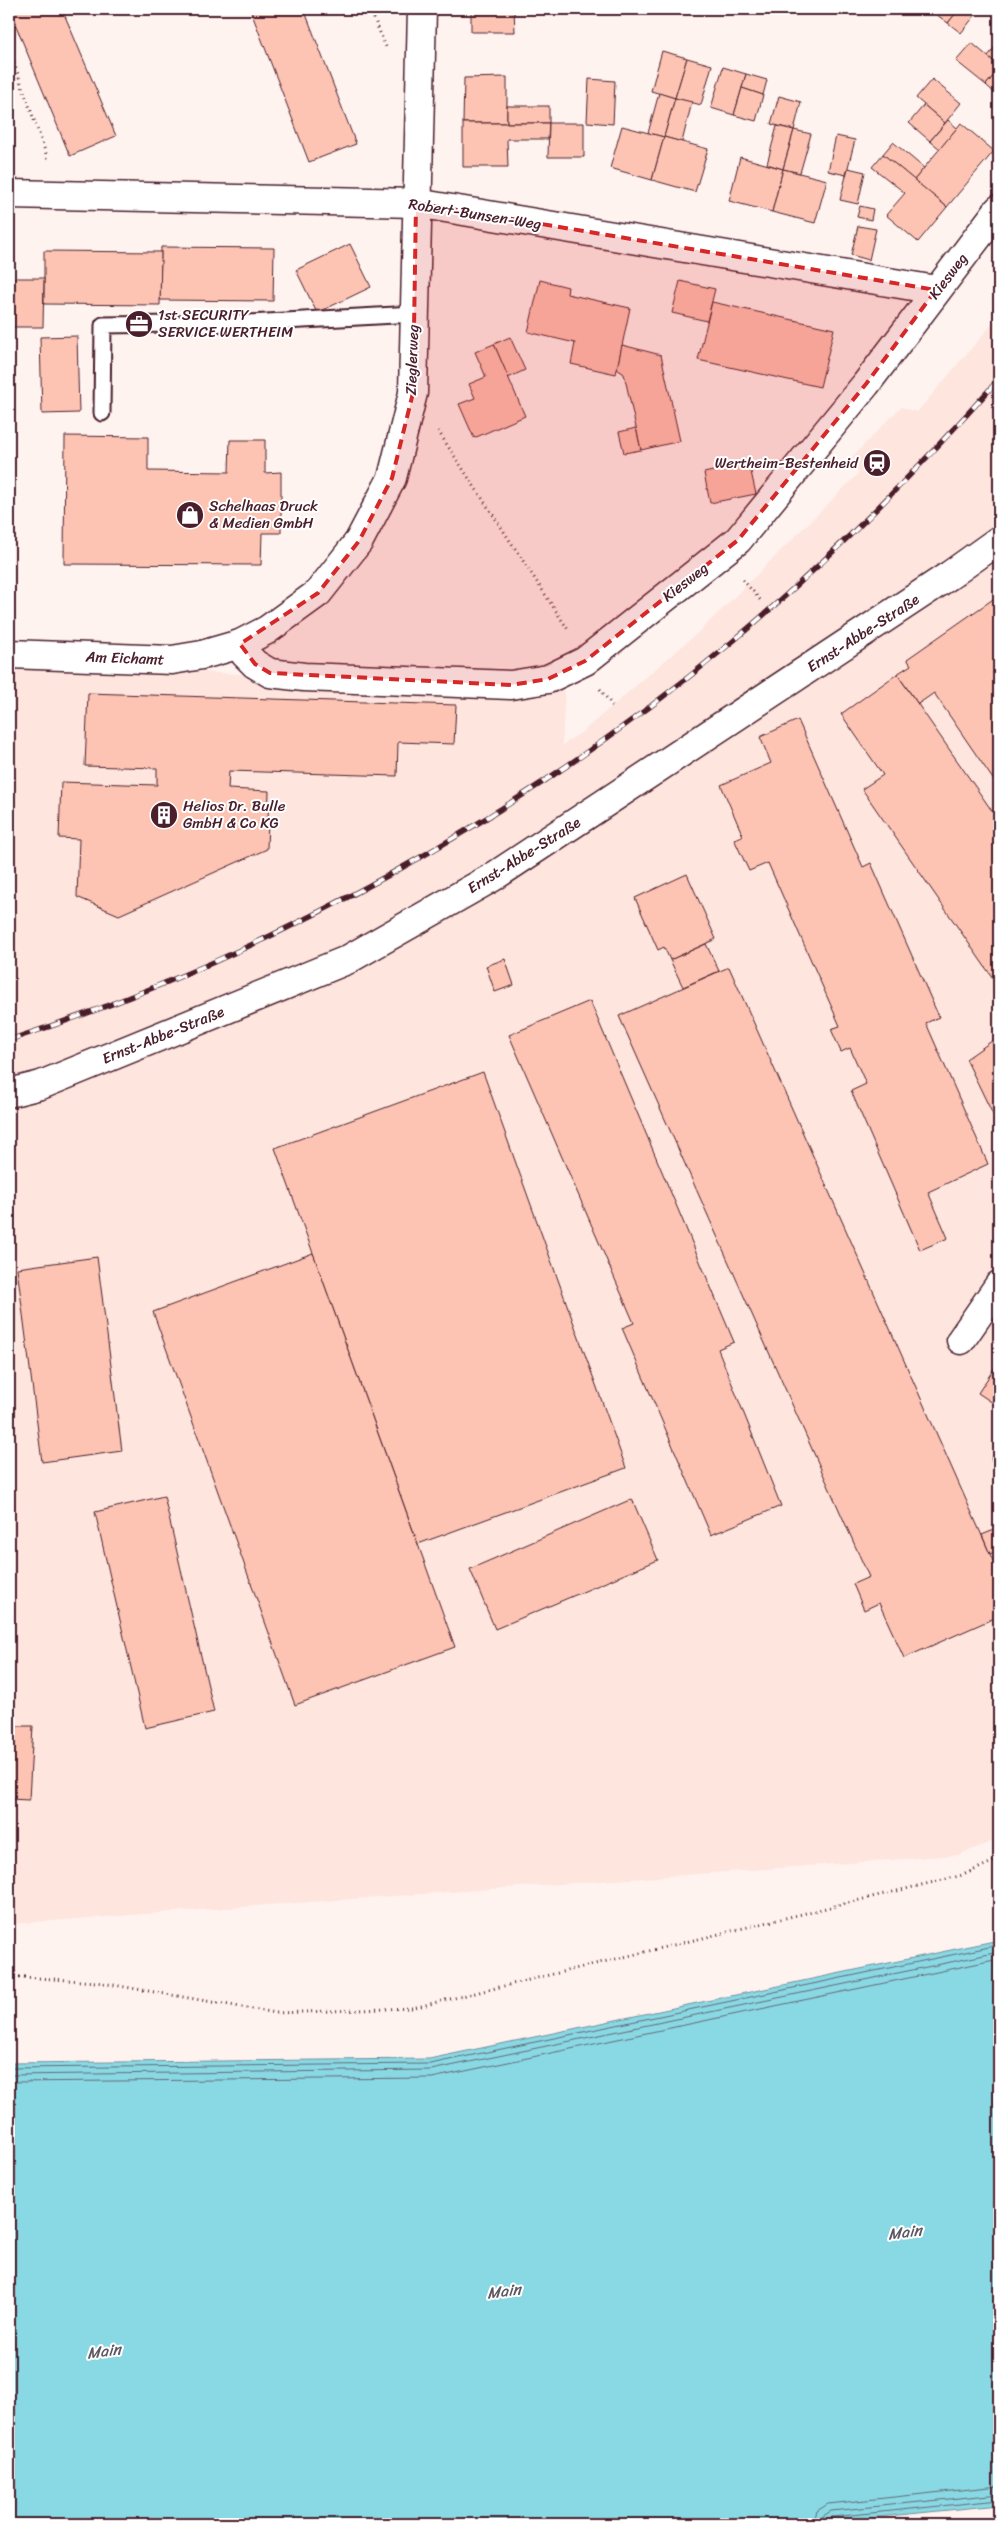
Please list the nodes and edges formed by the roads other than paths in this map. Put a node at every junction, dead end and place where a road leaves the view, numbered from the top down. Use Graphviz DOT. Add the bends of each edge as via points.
graph roads {
  1 [pos="422,9"];
  2 [pos="9,194"];
  3 [pos="416,203"];
  4 [pos="999,209"];
  5 [pos="936,290"];
  6 [pos="414,314"];
  7 [pos="102,413"];
  8 [pos="999,540"];
  9 [pos="240,644"];
  10 [pos="9,654"];
  11 [pos="9,1094"];
  12 [pos="999,1285"];
  13 [pos="961,1340"];
  1 -- 3 [label="street, Zieglerweg"];
  2 -- 3 [label="street, Robert-Bunsen-Weg"];
  3 -- 5 [label="street, Robert-Bunsen-Weg"];
  3 -- 6 [label="street, Zieglerweg"];
  4 -- 5 [label="street, Kiesweg"];
  5 -- 9 [label="street, Kiesweg" via="866,384 738,540 585,661 548,679 510,685 304,677 270,673 255,664"];
  6 -- 7 [label="lane" via="212,324 103,325"];
  6 -- 9 [label="street, Zieglerweg" via="413,393 392,478 359,541 318,593 267,630"];
  8 -- 11 [label="street, Ernst-Abbe-Straße" via="950,576 493,877 346,960 41,1085"];
  9 -- 10 [label="street, Am Eichamt" via="172,660"];
  12 -- 13 [label="street"];
}
